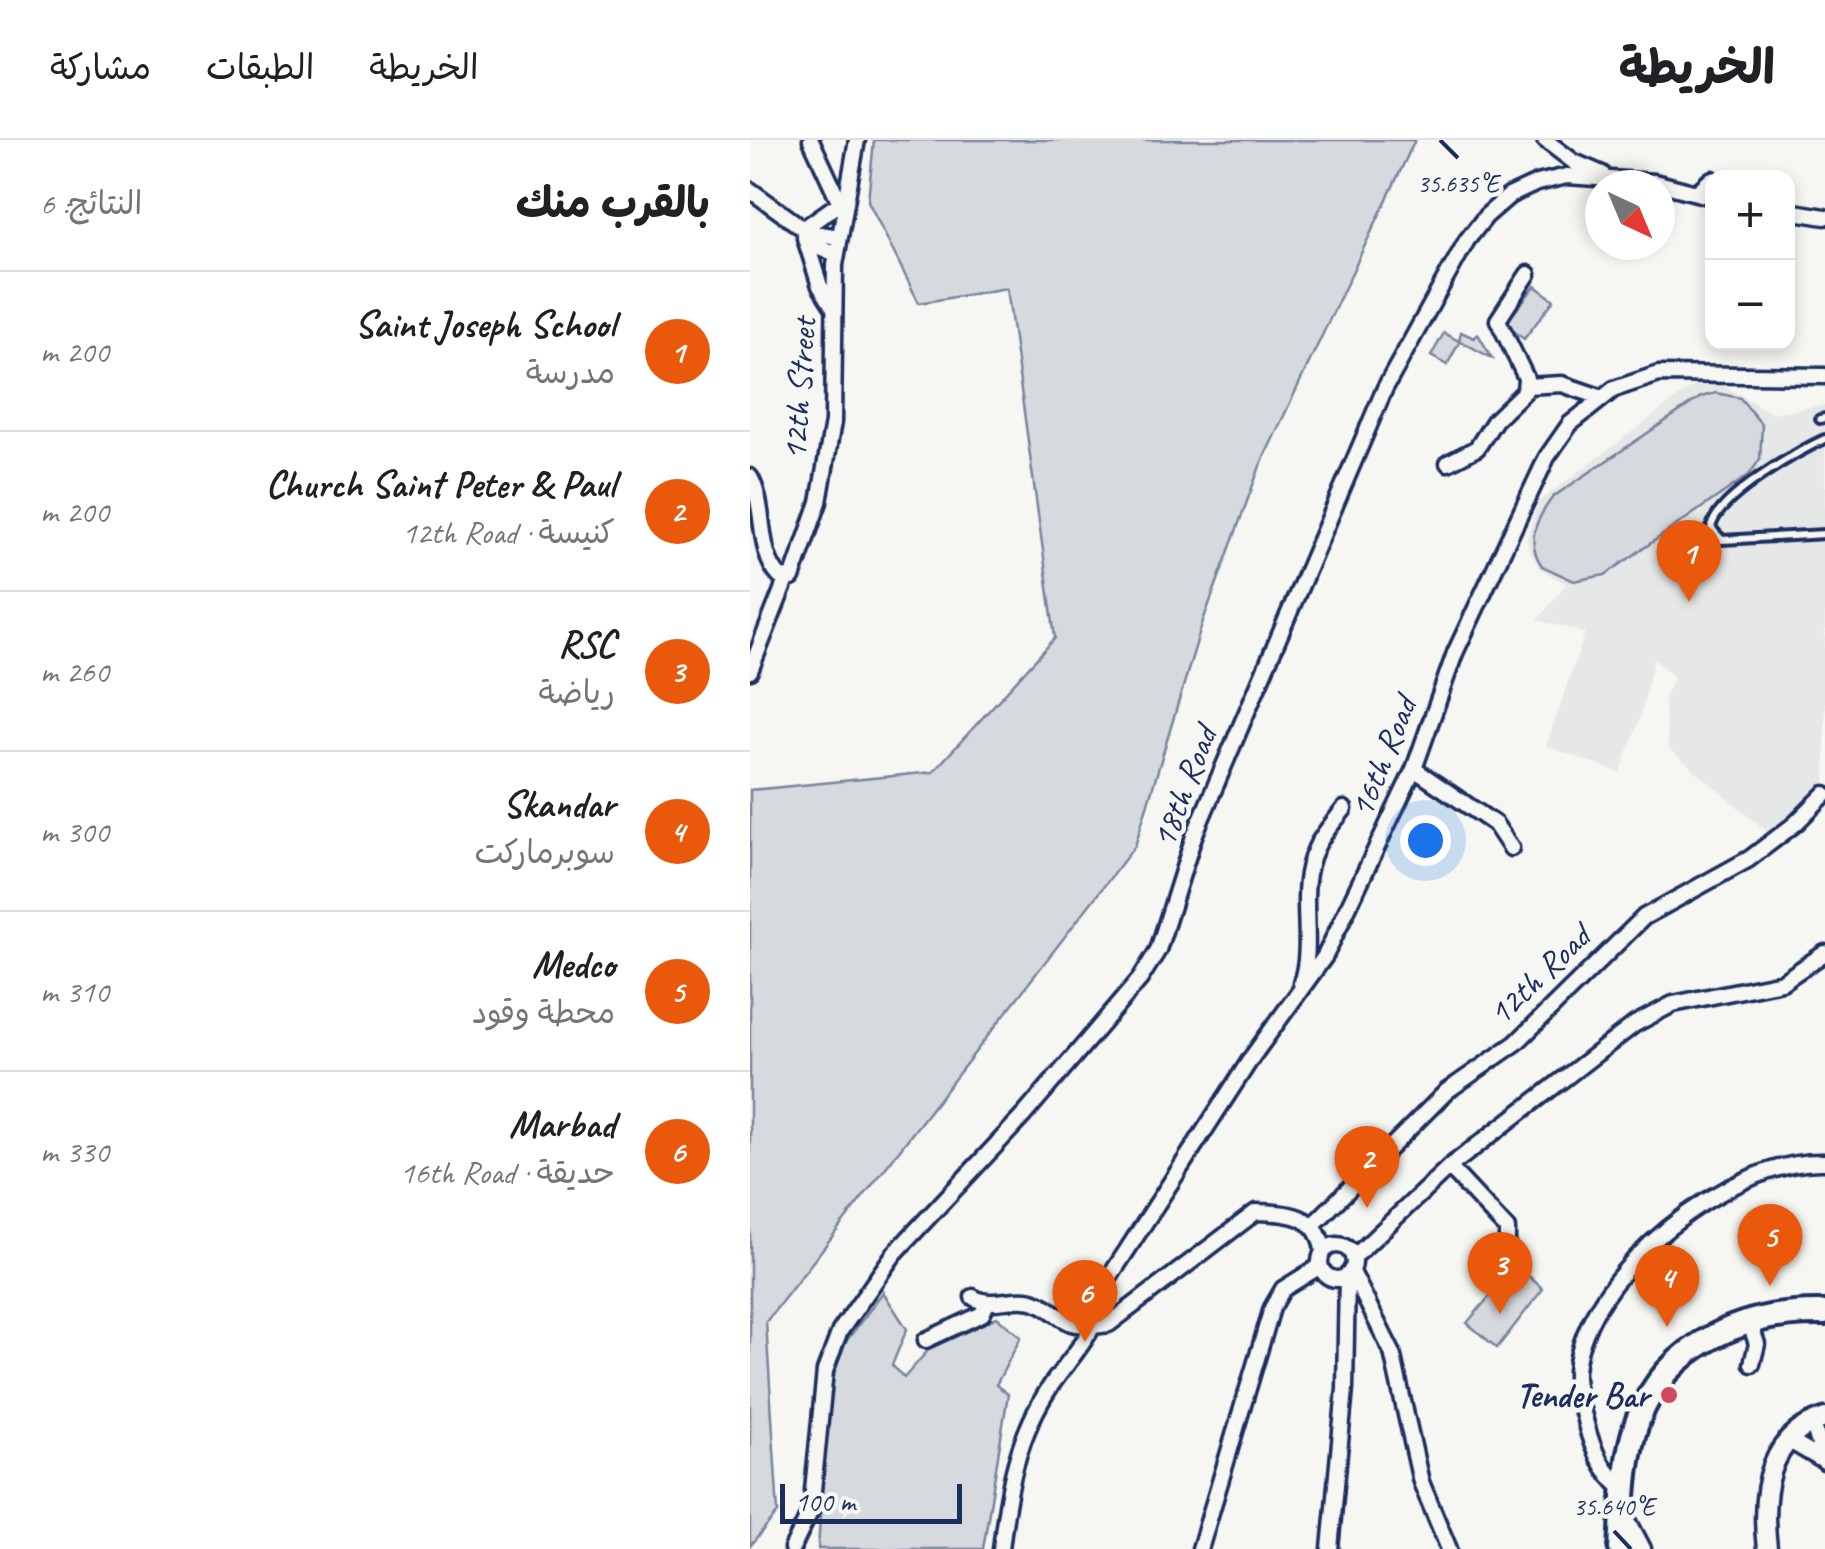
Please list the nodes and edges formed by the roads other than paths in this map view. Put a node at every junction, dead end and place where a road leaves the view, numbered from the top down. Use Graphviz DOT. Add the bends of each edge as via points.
graph roads {
  1 [pos="857,140"];
  2 [pos="1545,140"];
  3 [pos="819,144"];
  4 [pos="1593,170"];
  5 [pos="1585,176"];
  6 [pos="1705,185"];
  7 [pos="1675,188"];
  8 [pos="750,190"];
  9 [pos="1696,192"];
  10 [pos="1705,195"];
  11 [pos="843,207"];
  12 [pos="1795,212"];
  13 [pos="1825,218"];
  14 [pos="804,233"];
  15 [pos="840,237"];
  16 [pos="836,254"];
  17 [pos="1528,274"];
  18 [pos="835,309"];
  19 [pos="1825,376"];
  20 [pos="1526,386"];
  21 [pos="1600,398"];
  22 [pos="1825,440"];
  23 [pos="1448,462"];
  24 [pos="750,477"];
  25 [pos="1825,534"];
  26 [pos="786,580"];
  27 [pos="750,671"];
  28 [pos="1414,770"];
  29 [pos="1825,794"];
  30 [pos="1344,809"];
  31 [pos="1511,848"];
  32 [pos="1825,953"];
  33 [pos="1295,1002"];
  34 [pos="1825,1162"];
  35 [pos="1449,1167"];
  36 [pos="1314,1224"];
  37 [pos="1507,1241"];
  38 [pos="1322,1258"];
  39 [pos="1350,1268"];
  40 [pos="1825,1313"];
  41 [pos="1749,1320"];
  42 [pos="1092,1325"];
  43 [pos="926,1340"];
  44 [pos="1752,1364"];
  45 [pos="1819,1420"];
  46 [pos="1788,1440"];
  47 [pos="1824,1462"];
  48 [pos="1623,1490"];
  49 [pos="1623,1516"];
  50 [pos="792,1549"];
  51 [pos="1001,1549"];
  52 [pos="1200,1549"];
  53 [pos="1330,1549"];
  54 [pos="1449,1549"];
  55 [pos="1620,1549"];
  56 [pos="1642,1549"];
  57 [pos="1767,1549"];
  1 -- 11 [label="street, 12th Street"];
  2 -- 4 [label="street"];
  3 -- 11 [label="street"];
  5 -- 50 [label="street, 18th Road" via="1537,183 1486,216 1467,240 1385,388 1194,836 1158,950 1024,1115 894,1254 840,1331 825,1371 811,1510"];
  6 -- 9 [label="street"];
  7 -- 9 [label="street, 18th Road"];
  8 -- 14 [label="street"];
  9 -- 10 [label="street, 18th Road"];
  11 -- 14 [label="street"];
  11 -- 15 [label="street, 12th Street"];
  12 -- 13 [label="street"];
  14 -- 15 [label="street"];
  14 -- 16 [label="street"];
  14 -- 18 [label="street" via="820,286"];
  15 -- 16 [label="street, 12th Street"];
  16 -- 18 [label="street, 12th Street"];
  17 -- 20 [label="street" via="1498,320"];
  18 -- 26 [label="street, 12th Street" via="826,471 807,546 796,574"];
  19 -- 21 [label="street, 16th Road" via="1675,373 1629,383"];
  20 -- 21 [label="street" via="1562,384"];
  20 -- 23 [label="street" via="1477,448"];
  21 -- 28 [label="street, 16th Road" via="1547,457 1455,654"];
  22 -- 25 [label="lane" via="1776,466 1712,523 1722,540"];
  24 -- 26 [label="street, 12th Street" via="772,566"];
  26 -- 27 [label="street"];
  28 -- 31 [label="street" via="1495,824"];
  28 -- 33 [label="street, 16th Road" via="1356,897"];
  29 -- 36 [label="street, 12th Road" via="1749,859 1644,917 1516,1043 1446,1091"];
  30 -- 33 [label="street" via="1312,859 1308,963"];
  32 -- 35 [label="street" via="1782,982 1674,1004 1635,1024"];
  33 -- 42 [label="street, 16th Road" via="1098,1295 1090,1308"];
  34 -- 48 [label="street" via="1778,1168 1683,1215 1629,1268 1596,1315 1576,1378 1595,1455"];
  35 -- 37 [label="street" via="1507,1229"];
  35 -- 39 [label="street"];
  36 -- 38 [label="street"];
  36 -- 42 [label="street" via="1272,1213 1244,1218 1110,1324"];
  38 -- 39 [label="street" via="1329,1277"];
  38 -- 39 [label="street" via="1338,1245"];
  38 -- 52 [label="street" via="1283,1289 1272,1308"];
  39 -- 53 [label="street"];
  39 -- 54 [label="street" via="1392,1352 1420,1482"];
  40 -- 41 [label="highway"];
  41 -- 44 [label="street" via="1757,1344"];
  41 -- 48 [label="highway" via="1693,1348 1668,1372 1638,1421"];
  42 -- 43 [label="street" via="1071,1325 1037,1302 980,1300 982,1314"];
  42 -- 51 [label="street, 16th Road" via="1024,1434 1010,1474"];
  45 -- 46 [label="street"];
  45 -- 47 [label="street"];
  46 -- 47 [label="street"];
  46 -- 57 [label="street" via="1768,1475"];
  48 -- 49 [label="highway"];
  49 -- 55 [label="highway"];
  49 -- 56 [label="street"];
}
